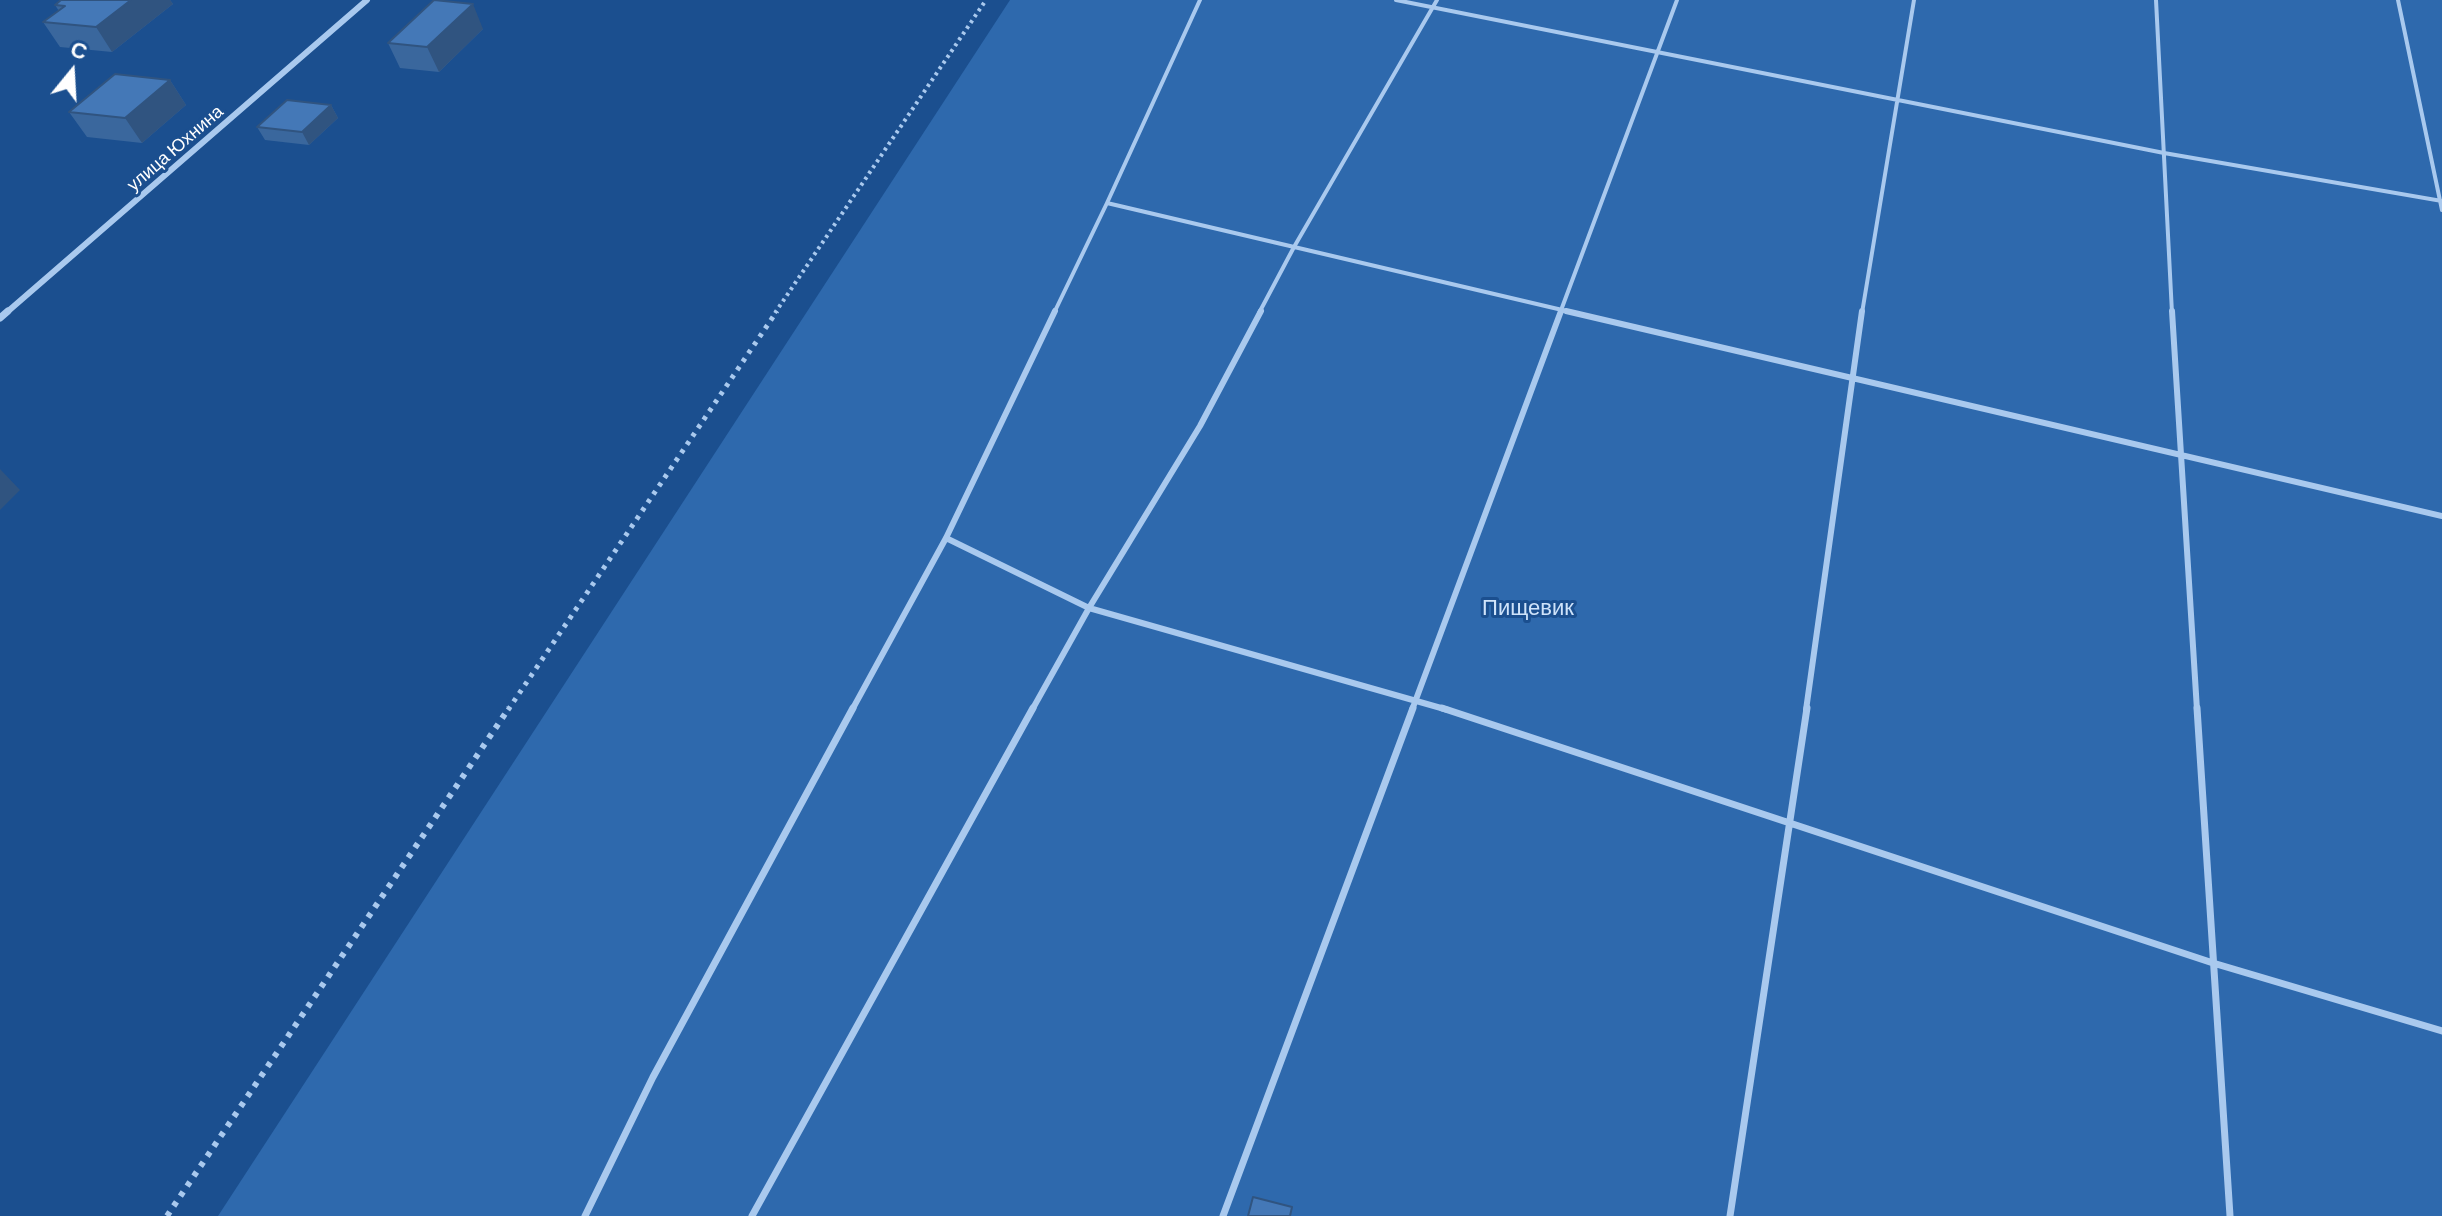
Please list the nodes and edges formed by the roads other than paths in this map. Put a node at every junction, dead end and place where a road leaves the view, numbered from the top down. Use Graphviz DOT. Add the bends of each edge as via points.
graph roads {
  1 [pos="367,0"];
  2 [pos="1200,0"];
  3 [pos="1396,0"];
  4 [pos="1677,0"];
  5 [pos="1914,0"];
  6 [pos="2156,0"];
  7 [pos="2398,0"];
  8 [pos="1435,3"];
  9 [pos="1659,51"];
  10 [pos="1898,98"];
  11 [pos="2164,153"];
  12 [pos="2441,201"];
  13 [pos="1107,203"];
  14 [pos="2442,210"];
  15 [pos="1294,247"];
  16 [pos="1563,310"];
  17 [pos="0,318"];
  18 [pos="1851,377"];
  19 [pos="2180,455"];
  20 [pos="2442,516"];
  21 [pos="946,538"];
  22 [pos="1089,608"];
  23 [pos="1414,699"];
  24 [pos="1791,826"];
  25 [pos="2213,963"];
  26 [pos="2442,1031"];
  27 [pos="585,1216"];
  28 [pos="752,1216"];
  29 [pos="1223,1216"];
  30 [pos="1730,1216"];
  31 [pos="2230,1216"];
  1 -- 17 [label="street, улица Юхнина"];
  2 -- 13 [label="lane"];
  3 -- 8 [label="lane"];
  4 -- 9 [label="lane"];
  5 -- 10 [label="lane"];
  6 -- 11 [label="lane"];
  7 -- 12 [label="lane"];
  8 -- 9 [label="lane"];
  8 -- 15 [label="lane"];
  9 -- 10 [label="lane"];
  9 -- 16 [label="lane"];
  10 -- 11 [label="lane"];
  10 -- 18 [label="lane"];
  11 -- 12 [label="lane"];
  11 -- 19 [label="lane"];
  12 -- 14 [label="lane"];
  13 -- 15 [label="lane"];
  13 -- 21 [label="lane"];
  15 -- 16 [label="lane"];
  15 -- 22 [label="lane" via="1200,426"];
  16 -- 18 [label="lane"];
  16 -- 23 [label="lane"];
  18 -- 19 [label="lane"];
  18 -- 24 [label="lane"];
  19 -- 20 [label="lane"];
  19 -- 25 [label="lane"];
  21 -- 22 [label="lane"];
  21 -- 27 [label="lane" via="653,1077"];
  22 -- 23 [label="lane"];
  22 -- 28 [label="lane"];
  23 -- 24 [label="lane"];
  23 -- 29 [label="lane"];
  24 -- 25 [label="lane"];
  24 -- 30 [label="lane"];
  25 -- 26 [label="lane"];
  25 -- 31 [label="lane"];
}
